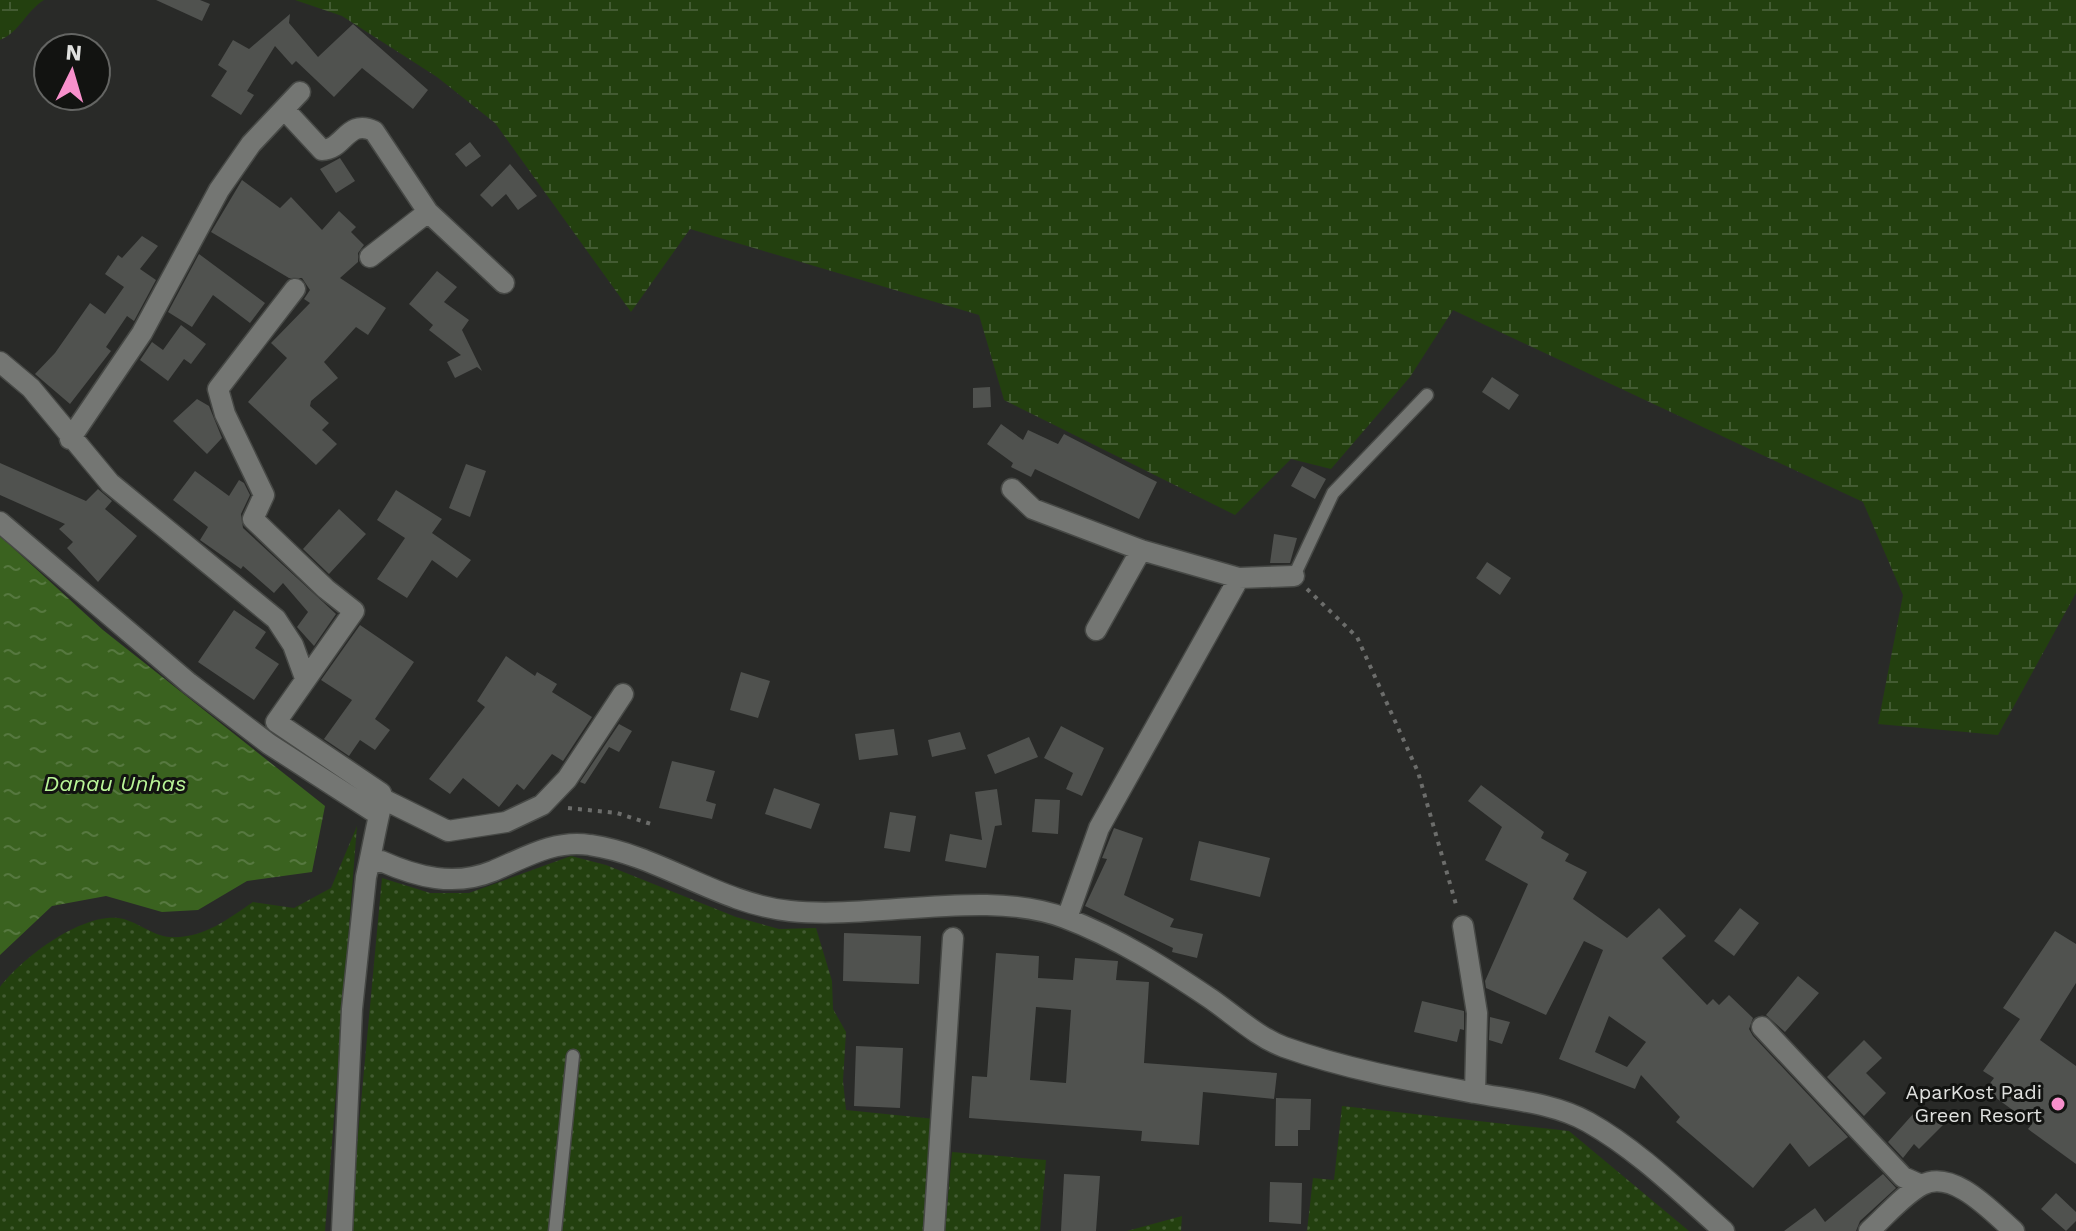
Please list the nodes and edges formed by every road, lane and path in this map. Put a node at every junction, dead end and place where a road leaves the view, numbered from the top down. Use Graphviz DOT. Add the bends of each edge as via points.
graph roads {
  1 [pos="300,92"];
  2 [pos="284,109"];
  3 [pos="428,212"];
  4 [pos="370,257"];
  5 [pos="504,283"];
  6 [pos="295,289"];
  7 [pos="0,362"];
  8 [pos="1427,395"];
  9 [pos="70,439"];
  10 [pos="1012,489"];
  11 [pos="0,522"];
  12 [pos="1141,550"];
  13 [pos="1294,576"];
  14 [pos="1239,578"];
  15 [pos="1096,630"];
  16 [pos="305,678"];
  17 [pos="623,694"];
  18 [pos="542,805"];
  19 [pos="654,825"];
  20 [pos="376,831"];
  21 [pos="1073,905"];
  22 [pos="1463,926"];
  23 [pos="953,938"];
  24 [pos="1762,1027"];
  25 [pos="573,1056"];
  26 [pos="1475,1093"];
  27 [pos="1921,1185"];
  28 [pos="342,1231"];
  29 [pos="555,1231"];
  30 [pos="934,1231"];
  31 [pos="1724,1231"];
  32 [pos="1869,1231"];
  33 [pos="2014,1231"];
  1 -- 2 [label="street"];
  2 -- 3 [label="street" via="322,150 332,149 354,128 374,131"];
  2 -- 9 [label="street" via="219,190 142,333"];
  3 -- 4 [label="street"];
  3 -- 5 [label="street"];
  6 -- 16 [label="street" via="218,389 264,495 253,519 354,611"];
  7 -- 9 [label="street" via="31,388"];
  8 -- 13 [label="lane" via="1333,493"];
  9 -- 16 [label="street" via="110,483 276,619"];
  10 -- 12 [label="street" via="1033,509"];
  11 -- 20 [label="street" via="189,683"];
  12 -- 14 [label="street"];
  12 -- 15 [label="street"];
  13 -- 14 [label="street"];
  13 -- 22 [label="path" via="1357,637 1418,772"];
  14 -- 21 [label="street" via="1099,828"];
  16 -- 20 [label="street" via="276,722 381,793"];
  17 -- 18 [label="street" via="567,779"];
  18 -- 19 [label="path" via="617,813"];
  18 -- 20 [label="street" via="506,822 448,831"];
  20 -- 21 [label="street" via="381,861 431,879 490,872 527,854 578,844 616,850 787,911"];
  20 -- 28 [label="street" via="352,1009"];
  21 -- 26 [label="street" via="1279,1045 1350,1067"];
  22 -- 26 [label="street" via="1477,1013"];
  23 -- 30 [label="street"];
  24 -- 27 [label="street" via="1903,1177"];
  25 -- 29 [label="lane"];
  26 -- 31 [label="street" via="1527,1101 1586,1121"];
  27 -- 32 [label="street"];
  27 -- 33 [label="street" via="1944,1181"];
}
